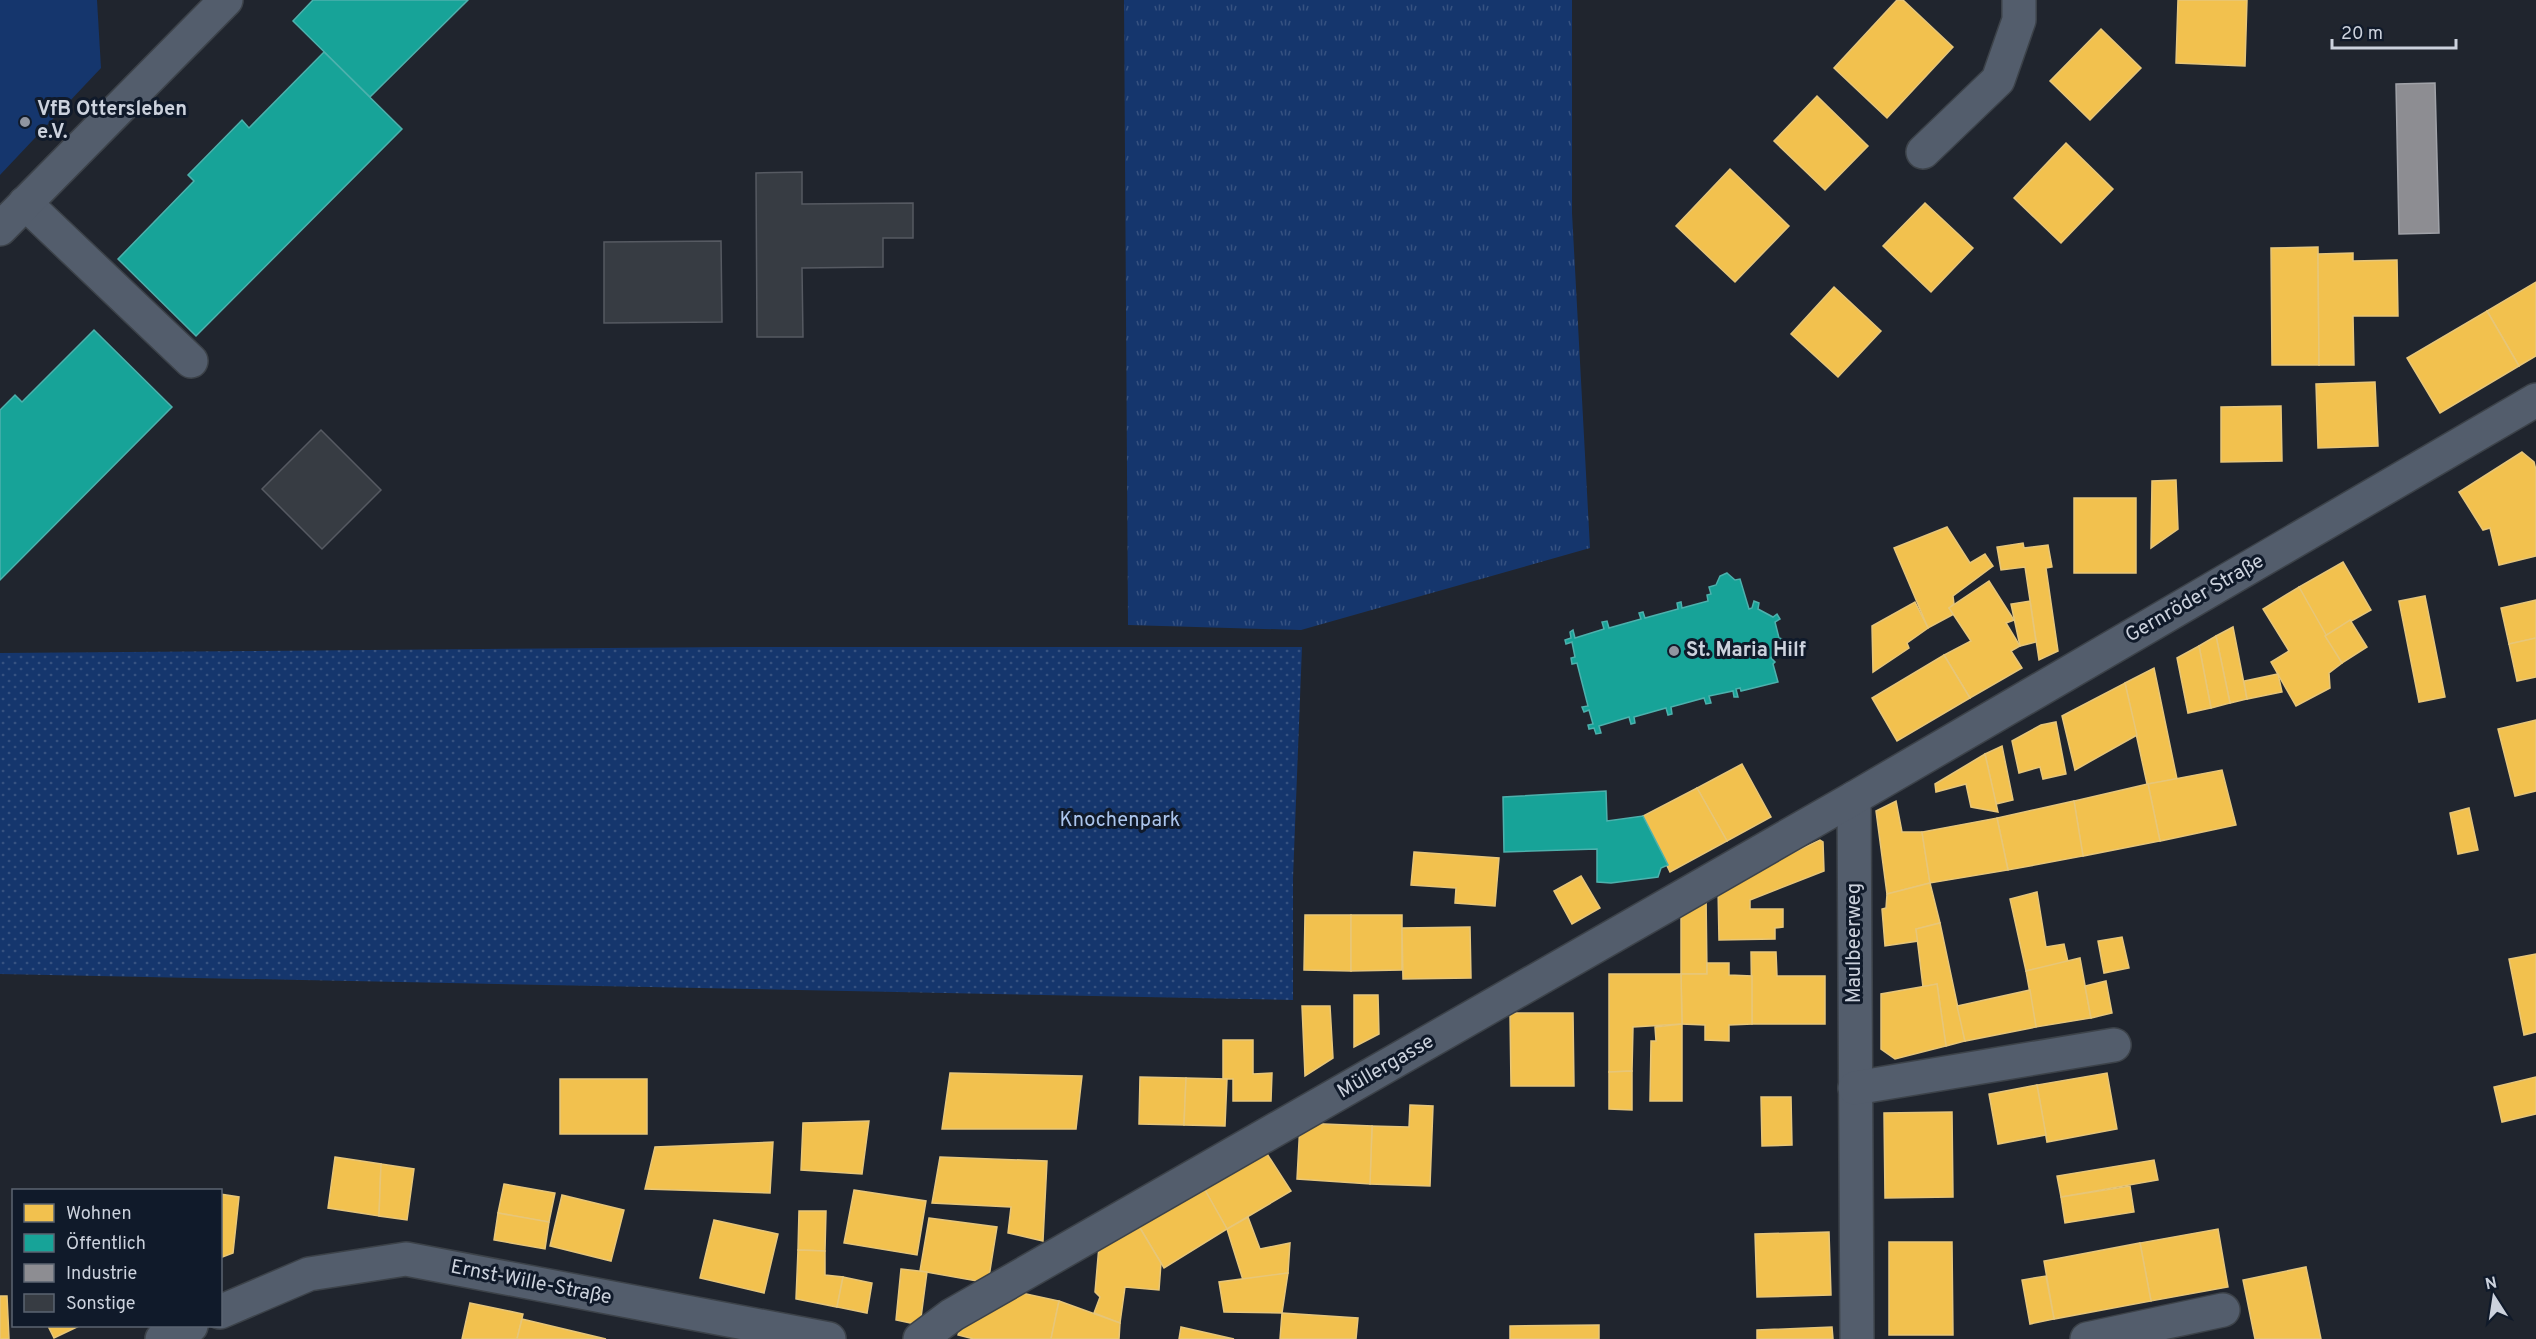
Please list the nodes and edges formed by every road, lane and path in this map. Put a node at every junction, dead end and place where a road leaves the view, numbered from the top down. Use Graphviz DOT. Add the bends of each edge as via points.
graph roads {
  1 [pos="226,0"];
  2 [pos="2019,0"];
  3 [pos="1923,152"];
  4 [pos="25,203"];
  5 [pos="0,229"];
  6 [pos="191,361"];
  7 [pos="2536,400"];
  8 [pos="1854,798"];
  9 [pos="2114,1045"];
  10 [pos="1855,1088"];
  11 [pos="229,1308"];
  12 [pos="2223,1310"];
  13 [pos="222,1325"];
  14 [pos="189,1327"];
  15 [pos="162,1339"];
  16 [pos="829,1339"];
  17 [pos="920,1339"];
  18 [pos="1857,1339"];
  19 [pos="2087,1339"];
  1 -- 4 [label="street"];
  2 -- 3 [label="street" via="2019,20 1998,80"];
  4 -- 5 [label="street"];
  4 -- 6 [label="street"];
  7 -- 8 [label="street, Gernröder Straße"];
  8 -- 10 [label="street, Maulbeerweg"];
  8 -- 17 [label="street, Müllergasse" via="952,1315"];
  9 -- 10 [label="street"];
  10 -- 18 [label="street, Maulbeerweg"];
  11 -- 13 [label="street, Ernst-Wille-Straße"];
  11 -- 16 [label="street, Ernst-Wille-Straße" via="309,1274 406,1259"];
  12 -- 19 [label="street"];
  14 -- 15 [label="street"];
}
